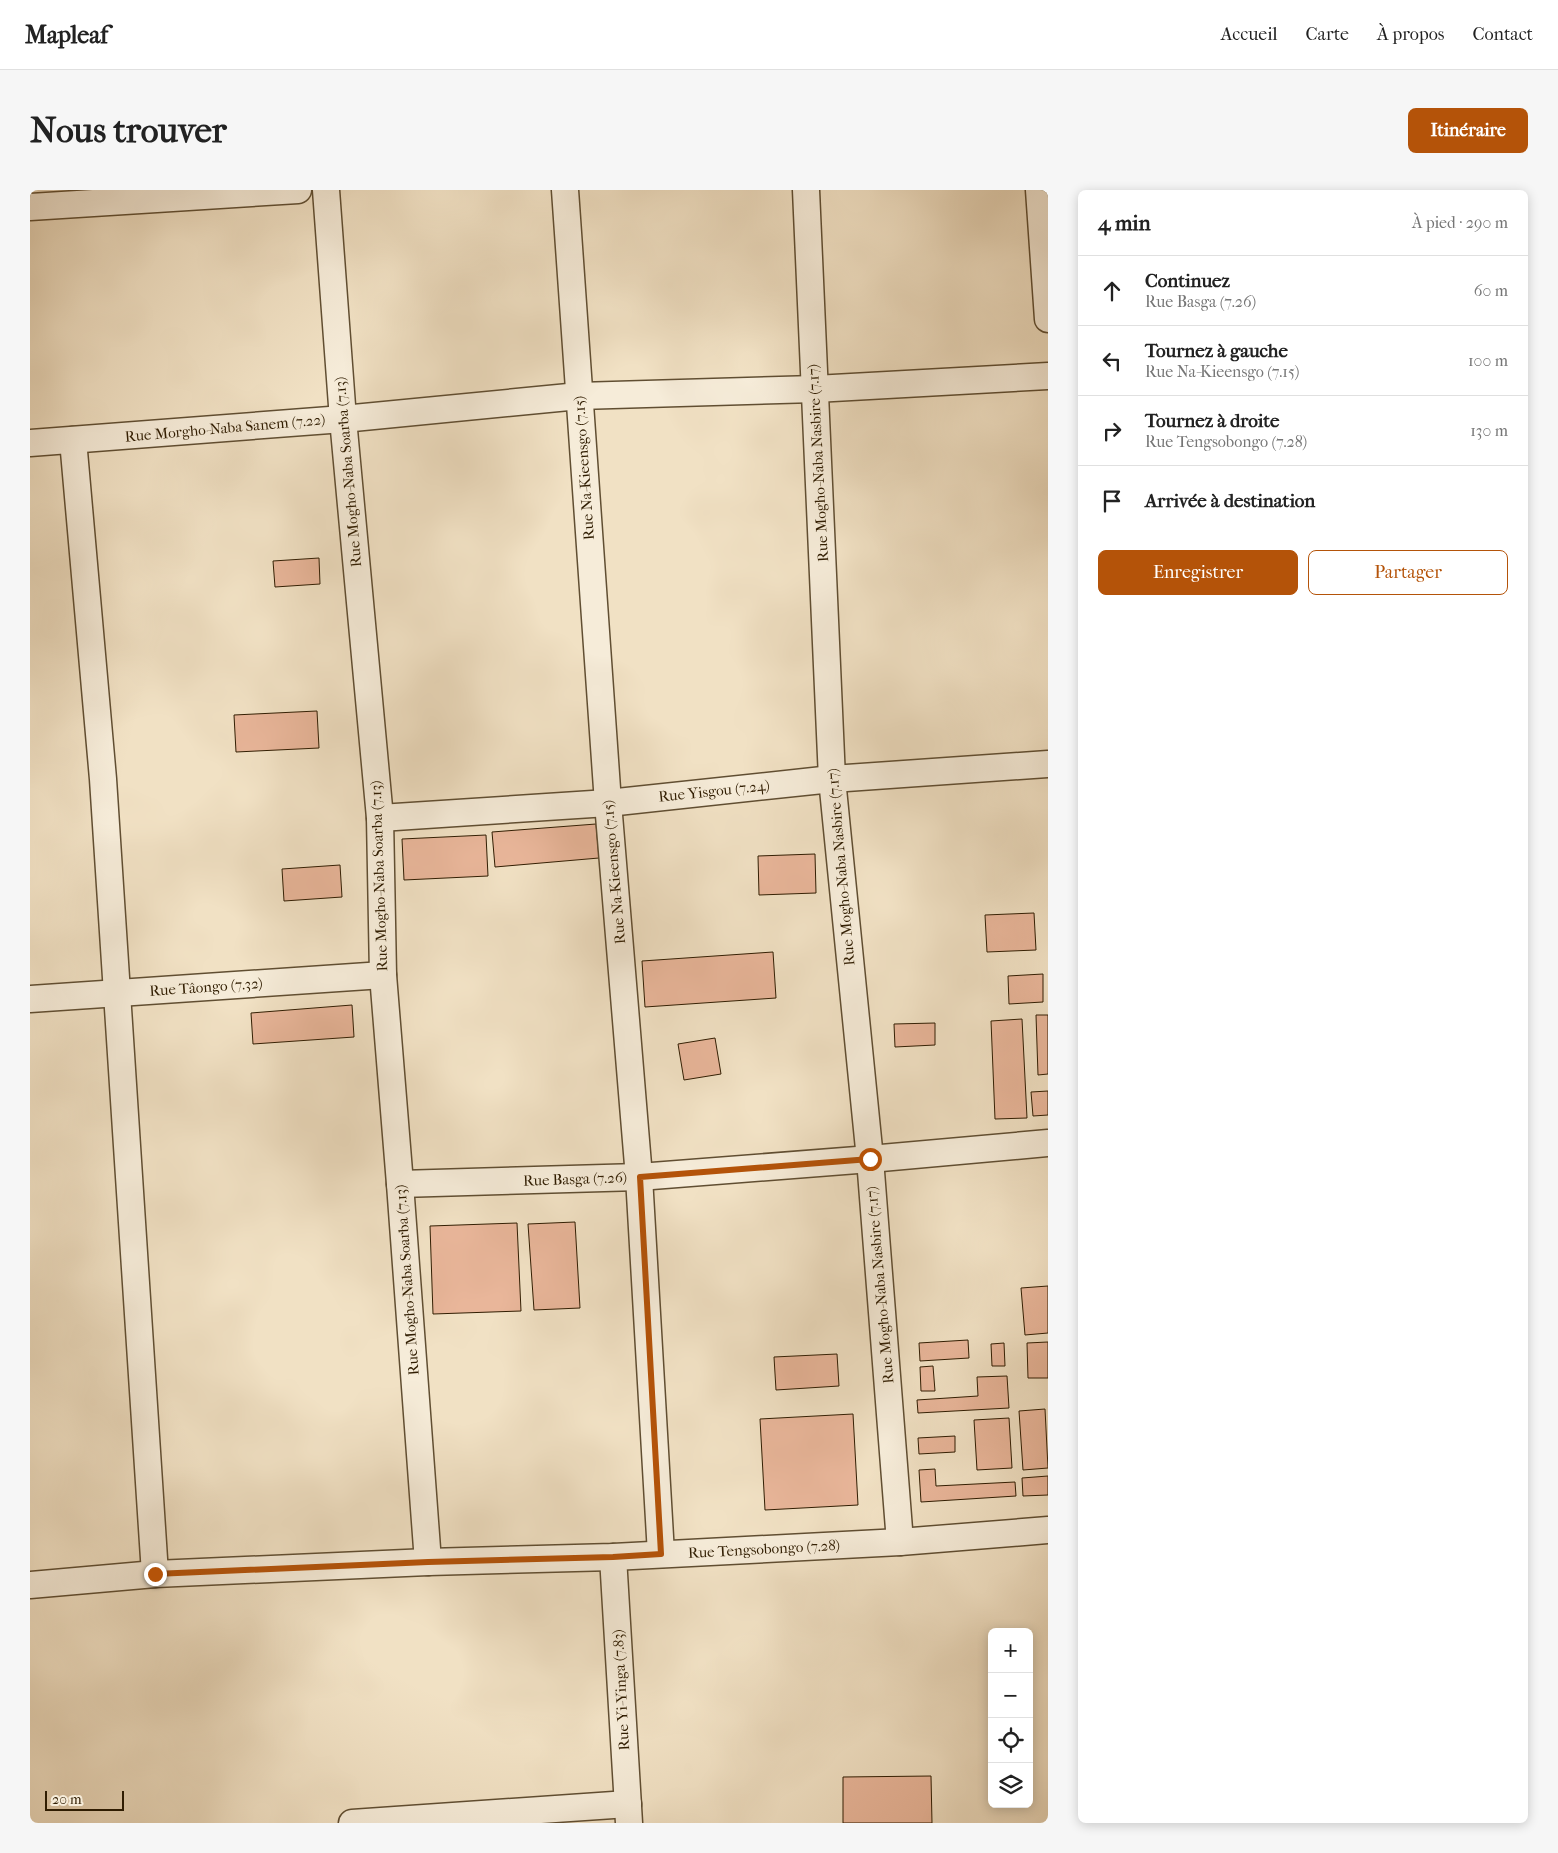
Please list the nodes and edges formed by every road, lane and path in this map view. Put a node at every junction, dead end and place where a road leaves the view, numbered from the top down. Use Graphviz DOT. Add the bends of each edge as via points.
graph roads {
  1 [pos="298,190"];
  2 [pos="326,190"];
  3 [pos="565,190"];
  4 [pos="806,190"];
  5 [pos="1039,190"];
  6 [pos="30,207"];
  7 [pos="1048,319"];
  8 [pos="1048,376"];
  9 [pos="815,390"];
  10 [pos="579,396"];
  11 [pos="342,419"];
  12 [pos="73,440"];
  13 [pos="30,443"];
  14 [pos="1048,764"];
  15 [pos="832,779"];
  16 [pos="608,803"];
  17 [pos="380,818"];
  18 [pos="383,975"];
  19 [pos="116,994"];
  20 [pos="30,999"];
  21 [pos="1048,1143"];
  22 [pos="870,1159"];
  23 [pos="640,1177"];
  24 [pos="400,1184"];
  25 [pos="1048,1530"];
  26 [pos="900,1542"];
  27 [pos="661,1554"];
  28 [pos="613,1557"];
  29 [pos="428,1562"];
  30 [pos="155,1574"];
  31 [pos="30,1585"];
  32 [pos="628,1814"];
  33 [pos="352,1823"];
  1 -- 6 [label="street"];
  2 -- 11 [label="street, Rue Mogho-Naba Soarba (7.13)"];
  3 -- 10 [label="street, Rue Na-Kieensgo (7.15)"];
  4 -- 9 [label="street, Rue Mogho-Naba Nasbire (7.17)"];
  5 -- 7 [label="street"];
  8 -- 9 [label="street, Rue Morgho-Naba Sanem (7.22)"];
  9 -- 10 [label="street, Rue Morgho-Naba Sanem (7.22)"];
  9 -- 15 [label="street, Rue Mogho-Naba Nasbire (7.17)"];
  10 -- 11 [label="street, Rue Morgho-Naba Sanem (7.22)"];
  10 -- 16 [label="street, Rue Na-Kieensgo (7.15)"];
  11 -- 12 [label="street, Rue Morgho-Naba Sanem (7.22)"];
  11 -- 17 [label="street, Rue Mogho-Naba Soarba (7.13)"];
  12 -- 13 [label="street, Rue Morgho-Naba Sanem (7.22)"];
  12 -- 19 [label="street" via="104,779"];
  14 -- 15 [label="street, Rue Yisgou (7.24)"];
  15 -- 16 [label="street, Rue Yisgou (7.24)"];
  15 -- 22 [label="street, Rue Mogho-Naba Nasbire (7.17)"];
  16 -- 17 [label="street, Rue Yisgou (7.24)"];
  16 -- 23 [label="street, Rue Na-Kieensgo (7.15)"];
  17 -- 18 [label="street, Rue Mogho-Naba Soarba (7.13)"];
  18 -- 19 [label="street, Rue Tâongo (7.32)"];
  18 -- 24 [label="street, Rue Mogho-Naba Soarba (7.13)"];
  19 -- 20 [label="street, Rue Tâongo (7.32)"];
  19 -- 30 [label="street"];
  21 -- 22 [label="street, Rue Basga (7.26)"];
  22 -- 23 [label="street, Rue Basga (7.26)"];
  22 -- 26 [label="street, Rue Mogho-Naba Nasbire (7.17)"];
  23 -- 24 [label="street, Rue Basga (7.26)"];
  23 -- 27 [label="street, Rue Na-Kieensgo (7.15)"];
  24 -- 29 [label="street, Rue Mogho-Naba Soarba (7.13)"];
  25 -- 26 [label="street, Rue Tengsobongo (7.28)"];
  26 -- 27 [label="street, Rue Tengsobongo (7.28)"];
  27 -- 28 [label="street, Rue Tengsobongo (7.28)"];
  28 -- 29 [label="street, Rue Tengsobongo (7.28)"];
  28 -- 32 [label="street, Rue Yi-Yinga (7.83)"];
  29 -- 30 [label="street, Rue Tengsobongo (7.28)"];
  30 -- 31 [label="street, Rue Tengsobongo (7.28)"];
  32 -- 33 [label="street"];
}
